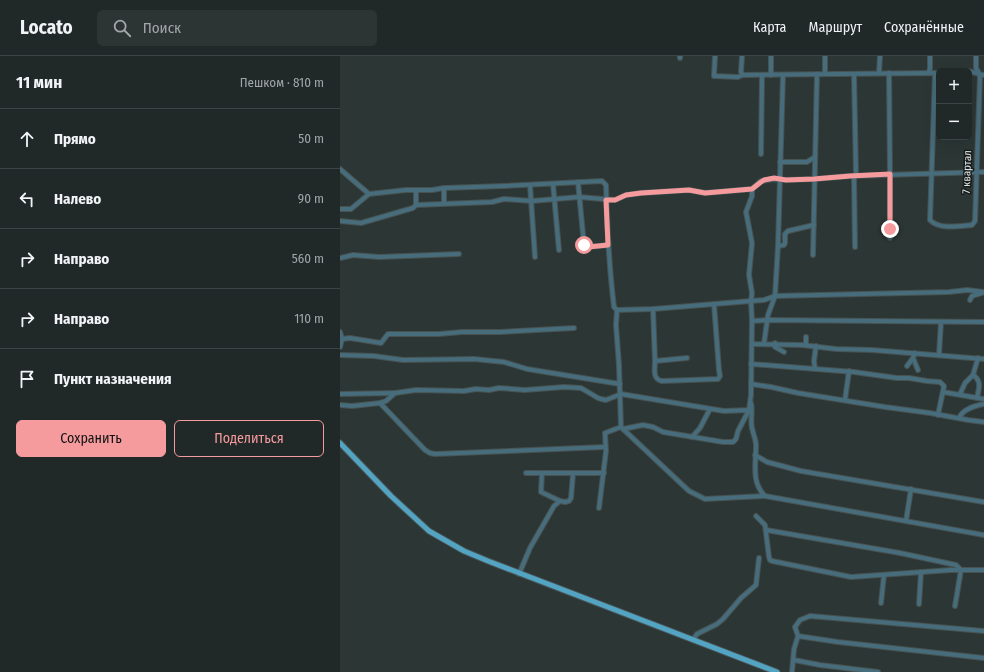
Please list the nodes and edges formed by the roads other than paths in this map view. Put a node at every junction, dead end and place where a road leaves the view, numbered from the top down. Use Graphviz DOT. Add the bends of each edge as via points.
graph roads {
  1 [pos="715,56"];
  2 [pos="742,56"];
  3 [pos="771,56"];
  4 [pos="825,56"];
  5 [pos="880,56"];
  6 [pos="930,56"];
  7 [pos="976,56"];
  8 [pos="972,71"];
  9 [pos="936,72"];
  10 [pos="879,73"];
  11 [pos="888,73"];
  12 [pos="928,73"];
  13 [pos="783,74"];
  14 [pos="817,74"];
  15 [pos="825,74"];
  16 [pos="854,74"];
  17 [pos="742,75"];
  18 [pos="762,75"];
  19 [pos="771,75"];
  20 [pos="982,75"];
  21 [pos="936,89"];
  22 [pos="761,154"];
  23 [pos="815,157"];
  24 [pos="780,162"];
  25 [pos="340,169"];
  26 [pos="984,172"];
  27 [pos="976,173"];
  28 [pos="890,174"];
  29 [pos="931,174"];
  30 [pos="855,176"];
  31 [pos="780,179"];
  32 [pos="814,179"];
  33 [pos="578,182"];
  34 [pos="553,184"];
  35 [pos="530,185"];
  36 [pos="444,188"];
  37 [pos="752,189"];
  38 [pos="416,190"];
  39 [pos="369,194"];
  40 [pos="579,197"];
  41 [pos="555,199"];
  42 [pos="606,200"];
  43 [pos="532,201"];
  44 [pos="444,203"];
  45 [pos="416,205"];
  46 [pos="340,209"];
  47 [pos="340,221"];
  48 [pos="814,225"];
  49 [pos="779,228"];
  50 [pos="788,231"];
  51 [pos="890,238"];
  52 [pos="608,245"];
  53 [pos="778,246"];
  54 [pos="855,246"];
  55 [pos="559,250"];
  56 [pos="459,254"];
  57 [pos="813,255"];
  58 [pos="535,257"];
  59 [pos="340,258"];
  60 [pos="972,291"];
  61 [pos="984,292"];
  62 [pos="775,296"];
  63 [pos="751,301"];
  64 [pos="714,304"];
  65 [pos="653,309"];
  66 [pos="616,310"];
  67 [pos="768,320"];
  68 [pos="752,321"];
  69 [pos="941,322"];
  70 [pos="984,322"];
  71 [pos="574,328"];
  72 [pos="340,332"];
  73 [pos="806,337"];
  74 [pos="342,339"];
  75 [pos="764,343"];
  76 [pos="775,343"];
  77 [pos="752,344"];
  78 [pos="806,345"];
  79 [pos="816,346"];
  80 [pos="340,348"];
  81 [pos="784,352"];
  82 [pos="340,355"];
  83 [pos="939,355"];
  84 [pos="914,356"];
  85 [pos="686,358"];
  86 [pos="978,358"];
  87 [pos="984,359"];
  88 [pos="655,361"];
  89 [pos="751,364"];
  90 [pos="907,366"];
  91 [pos="815,369"];
  92 [pos="918,370"];
  93 [pos="849,371"];
  94 [pos="973,376"];
  95 [pos="620,384"];
  96 [pos="751,384"];
  97 [pos="396,392"];
  98 [pos="943,392"];
  99 [pos="340,394"];
  100 [pos="621,394"];
  101 [pos="960,394"];
  102 [pos="975,398"];
  103 [pos="750,399"];
  104 [pos="984,399"];
  105 [pos="845,400"];
  106 [pos="380,404"];
  107 [pos="983,404"];
  108 [pos="340,405"];
  109 [pos="710,409"];
  110 [pos="749,410"];
  111 [pos="938,415"];
  112 [pos="959,418"];
  113 [pos="984,422"];
  114 [pos="622,428"];
  115 [pos="692,437"];
  116 [pos="340,443"];
  117 [pos="605,446"];
  118 [pos="755,455"];
  119 [pos="526,473"];
  120 [pos="542,473"];
  121 [pos="604,473"];
  122 [pos="573,474"];
  123 [pos="910,489"];
  124 [pos="765,496"];
  125 [pos="560,501"];
  126 [pos="984,502"];
  127 [pos="599,508"];
  128 [pos="756,516"];
  129 [pos="906,521"];
  130 [pos="766,530"];
  131 [pos="984,534"];
  132 [pos="759,558"];
  133 [pos="961,570"];
  134 [pos="984,570"];
  135 [pos="921,572"];
  136 [pos="519,574"];
  137 [pos="884,575"];
  138 [pos="881,603"];
  139 [pos="919,604"];
  140 [pos="955,606"];
  141 [pos="984,631"];
  142 [pos="798,636"];
  143 [pos="693,640"];
  144 [pos="984,658"];
  145 [pos="794,660"];
  146 [pos="776,672"];
  147 [pos="792,672"];
  148 [pos="878,672"];
  1 -- 17 [label="street" via="714,76"];
  2 -- 17 [label="street"];
  3 -- 19 [label="street"];
  4 -- 15 [label="street"];
  5 -- 10 [label="street"];
  6 -- 12 [label="street"];
  7 -- 20 [label="street, 7 квартал" via="976,68"];
  8 -- 20 [label="street"];
  9 -- 12 [label="street"];
  10 -- 11 [label="street"];
  10 -- 16 [label="street"];
  11 -- 12 [label="street"];
  11 -- 28 [label="street"];
  13 -- 14 [label="street"];
  13 -- 19 [label="street"];
  13 -- 24 [label="street"];
  14 -- 15 [label="street"];
  14 -- 23 [label="street"];
  15 -- 16 [label="street"];
  16 -- 30 [label="street"];
  17 -- 18 [label="street"];
  18 -- 19 [label="street"];
  18 -- 22 [label="street"];
  20 -- 27 [label="street, 7 квартал"];
  21 -- 29 [label="street"];
  23 -- 24 [label="street" via="807,162"];
  23 -- 32 [label="street"];
  24 -- 31 [label="street"];
  25 -- 39 [label="street"];
  26 -- 27 [label="street"];
  27 -- 29 [label="street"];
  27 -- 29 [label="street, 7 квартал" via="975,221 972,225 941,226 934,225 930,220"];
  28 -- 29 [label="street"];
  28 -- 30 [label="street"];
  28 -- 51 [label="street"];
  30 -- 32 [label="street"];
  30 -- 54 [label="street"];
  31 -- 32 [label="street"];
  31 -- 37 [label="street" via="764,180"];
  31 -- 49 [label="street"];
  32 -- 48 [label="street"];
  33 -- 34 [label="street"];
  33 -- 40 [label="street"];
  33 -- 42 [label="street" via="602,181 606,185"];
  34 -- 35 [label="street"];
  34 -- 41 [label="street"];
  35 -- 36 [label="street"];
  35 -- 43 [label="street"];
  36 -- 38 [label="street"];
  36 -- 44 [label="street"];
  37 -- 42 [label="street" via="705,193 689,190 641,193"];
  37 -- 63 [label="street" via="746,212 752,243 749,275"];
  38 -- 39 [label="street"];
  38 -- 45 [label="street"];
  39 -- 46 [label="street" via="351,209"];
  40 -- 41 [label="street"];
  40 -- 42 [label="street"];
  40 -- 52 [label="street" via="584,245"];
  41 -- 43 [label="street"];
  41 -- 55 [label="street"];
  42 -- 52 [label="street"];
  43 -- 44 [label="street" via="504,199 492,202"];
  43 -- 58 [label="street"];
  44 -- 45 [label="street"];
  45 -- 47 [label="street" via="361,223"];
  48 -- 50 [label="street"];
  48 -- 57 [label="street"];
  49 -- 50 [label="street"];
  49 -- 53 [label="street"];
  50 -- 53 [label="street" via="785,234 784,245"];
  52 -- 66 [label="street"];
  53 -- 62 [label="street"];
  56 -- 59 [label="street" via="379,257 353,255"];
  60 -- 61 [label="street"];
  60 -- 61 [label="street" via="974,293 971,298"];
  60 -- 62 [label="street"];
  62 -- 63 [label="street"];
  62 -- 67 [label="street"];
  63 -- 64 [label="street"];
  63 -- 68 [label="street"];
  64 -- 65 [label="street"];
  64 -- 88 [label="street" via="720,376 718,379 657,380"];
  65 -- 66 [label="street"];
  65 -- 88 [label="street"];
  66 -- 95 [label="street"];
  67 -- 68 [label="street"];
  67 -- 69 [label="street"];
  67 -- 75 [label="street"];
  68 -- 77 [label="street"];
  69 -- 70 [label="street"];
  69 -- 83 [label="street"];
  71 -- 74 [label="street" via="388,334 381,343"];
  72 -- 74 [label="street"];
  73 -- 78 [label="street"];
  74 -- 80 [label="street"];
  75 -- 76 [label="street"];
  75 -- 77 [label="street"];
  76 -- 78 [label="street"];
  76 -- 81 [label="street" via="776,347"];
  77 -- 89 [label="street"];
  78 -- 79 [label="street"];
  79 -- 84 [label="street"];
  79 -- 91 [label="street"];
  82 -- 95 [label="street" via="403,360 474,359 504,362 527,369"];
  83 -- 84 [label="street"];
  83 -- 86 [label="street"];
  84 -- 90 [label="street"];
  84 -- 92 [label="street"];
  85 -- 88 [label="street"];
  86 -- 87 [label="street"];
  86 -- 94 [label="street"];
  89 -- 91 [label="street"];
  89 -- 96 [label="street"];
  91 -- 93 [label="street"];
  93 -- 98 [label="street" via="940,382 944,386"];
  93 -- 105 [label="street"];
  94 -- 101 [label="street" via="965,383"];
  94 -- 102 [label="street" via="980,383"];
  95 -- 100 [label="street"];
  96 -- 103 [label="street"];
  96 -- 105 [label="street"];
  97 -- 99 [label="street"];
  97 -- 100 [label="street" via="499,388 541,390 564,387 581,388 606,400"];
  97 -- 106 [label="street"];
  98 -- 101 [label="street"];
  98 -- 111 [label="street"];
  100 -- 109 [label="street"];
  100 -- 114 [label="street"];
  101 -- 102 [label="street"];
  102 -- 104 [label="street"];
  102 -- 107 [label="street"];
  103 -- 110 [label="street"];
  103 -- 118 [label="street" via="752,427 756,438"];
  105 -- 111 [label="street"];
  106 -- 108 [label="street"];
  106 -- 117 [label="street" via="425,450 435,454"];
  107 -- 112 [label="street" via="965,410"];
  109 -- 110 [label="street"];
  109 -- 115 [label="street"];
  110 -- 115 [label="street" via="733,442"];
  111 -- 112 [label="street"];
  112 -- 113 [label="street"];
  114 -- 115 [label="street" via="642,425"];
  114 -- 117 [label="street" via="604,433"];
  114 -- 124 [label="street" via="689,491 704,499"];
  116 -- 136 [label="main road" via="429,531 464,551"];
  117 -- 121 [label="street"];
  118 -- 123 [label="street" via="767,462 801,471"];
  118 -- 124 [label="street" via="757,483"];
  119 -- 120 [label="street"];
  120 -- 122 [label="street"];
  120 -- 125 [label="street" via="541,492"];
  121 -- 122 [label="street"];
  121 -- 127 [label="street"];
  122 -- 125 [label="street" via="571,498 569,501"];
  123 -- 126 [label="street"];
  123 -- 129 [label="street"];
  124 -- 129 [label="street"];
  125 -- 136 [label="street" via="554,506 530,548"];
  128 -- 130 [label="street" via="763,522"];
  129 -- 131 [label="street"];
  130 -- 133 [label="street" via="950,562"];
  130 -- 137 [label="street" via="769,557 772,561 845,576"];
  132 -- 143 [label="street" via="756,585 717,624 697,634"];
  133 -- 134 [label="street"];
  133 -- 135 [label="street"];
  133 -- 140 [label="street"];
  135 -- 137 [label="street"];
  135 -- 139 [label="street"];
  136 -- 143 [label="main road"];
  137 -- 138 [label="street"];
  141 -- 142 [label="street" via="810,616 800,620 795,627"];
  142 -- 144 [label="street"];
  142 -- 145 [label="street"];
  143 -- 146 [label="main road"];
  145 -- 147 [label="street"];
  145 -- 148 [label="street"];
}
